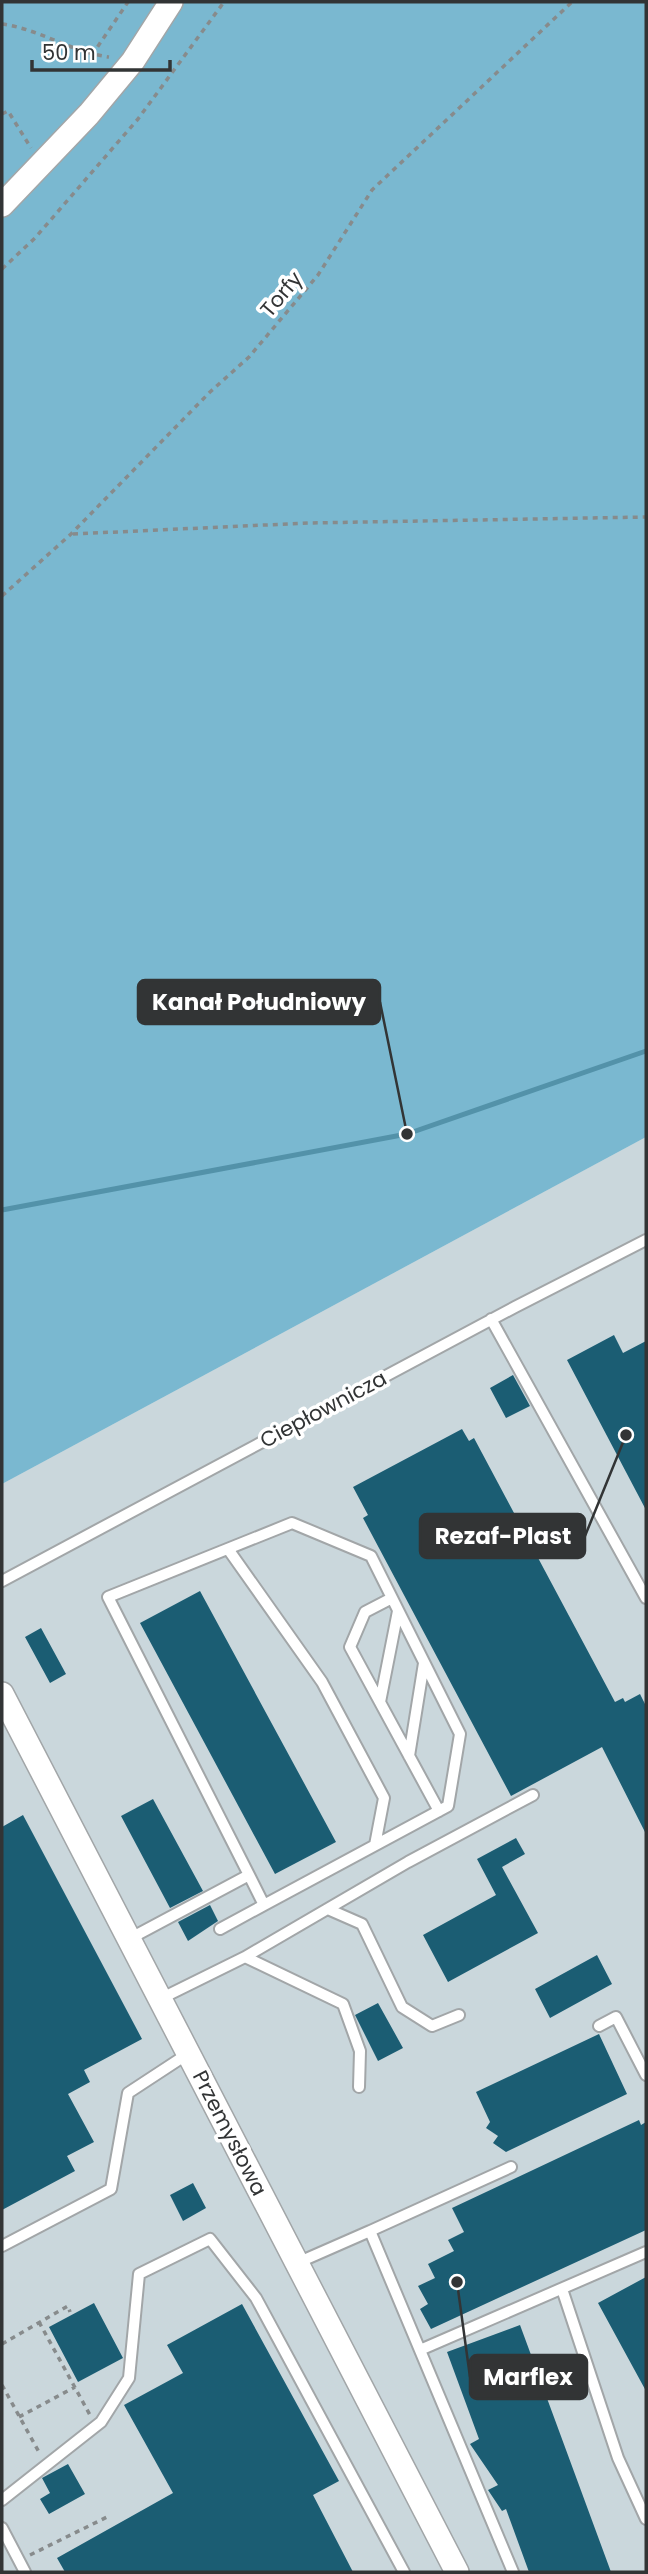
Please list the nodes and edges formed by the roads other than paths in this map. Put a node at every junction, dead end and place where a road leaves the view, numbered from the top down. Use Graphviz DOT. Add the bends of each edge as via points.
graph roads {
  1 [pos="171,2"];
  2 [pos="2,205"];
  3 [pos="646,1240"];
  4 [pos="491,1319"];
  5 [pos="228,1549"];
  6 [pos="2,1581"];
  7 [pos="392,1598"];
  8 [pos="646,1598"];
  9 [pos="398,1611"];
  10 [pos="424,1663"];
  11 [pos="2,1694"];
  12 [pos="380,1702"];
  13 [pos="409,1756"];
  14 [pos="533,1795"];
  15 [pos="439,1811"];
  16 [pos="375,1845"];
  17 [pos="248,1875"];
  18 [pos="264,1905"];
  19 [pos="330,1910"];
  20 [pos="220,1928"];
  21 [pos="129,1939"];
  22 [pos="245,1957"];
  23 [pos="160,1999"];
  24 [pos="459,2015"];
  25 [pos="598,2026"];
  26 [pos="189,2053"];
  27 [pos="646,2075"];
  28 [pos="359,2087"];
  29 [pos="511,2167"];
  30 [pos="370,2231"];
  31 [pos="2,2246"];
  32 [pos="646,2252"];
  33 [pos="297,2263"];
  34 [pos="562,2289"];
  35 [pos="420,2350"];
  36 [pos="2,2500"];
  37 [pos="646,2519"];
  38 [pos="2,2529"];
  39 [pos="25,2572"];
  40 [pos="404,2572"];
  41 [pos="457,2572"];
  42 [pos="513,2572"];
  1 -- 2 [label="street" via="133,61"];
  3 -- 4 [label="lane, Ciepłownicza"];
  4 -- 6 [label="lane, Ciepłownicza"];
  4 -- 8 [label="lane"];
  5 -- 7 [label="lane" via="292,1524 371,1556"];
  5 -- 16 [label="lane" via="322,1682 384,1798"];
  5 -- 17 [label="lane" via="108,1597"];
  7 -- 9 [label="lane"];
  7 -- 12 [label="lane" via="365,1612 350,1647"];
  9 -- 10 [label="lane"];
  9 -- 12 [label="lane"];
  10 -- 13 [label="lane"];
  10 -- 15 [label="lane" via="460,1734 448,1806"];
  11 -- 21 [label="street, Przemysłowa"];
  12 -- 13 [label="lane"];
  13 -- 15 [label="lane"];
  14 -- 19 [label="lane" via="408,1861"];
  15 -- 16 [label="lane"];
  16 -- 18 [label="lane"];
  17 -- 18 [label="lane"];
  17 -- 21 [label="lane"];
  18 -- 20 [label="lane"];
  19 -- 22 [label="lane"];
  19 -- 24 [label="lane" via="362,1924 402,2007 432,2026"];
  21 -- 23 [label="street, Przemysłowa"];
  22 -- 23 [label="lane"];
  22 -- 28 [label="lane" via="343,2004 360,2052"];
  23 -- 26 [label="street, Przemysłowa"];
  25 -- 27 [label="lane" via="616,2017"];
  26 -- 31 [label="lane" via="128,2093 111,2189"];
  26 -- 33 [label="street, Przemysłowa"];
  29 -- 30 [label="lane"];
  30 -- 33 [label="lane"];
  30 -- 35 [label="lane"];
  32 -- 34 [label="lane"];
  33 -- 41 [label="street, Przemysłowa"];
  34 -- 35 [label="lane"];
  34 -- 37 [label="lane" via="618,2458"];
  35 -- 42 [label="lane"];
  36 -- 40 [label="lane" via="96,2426 129,2378 139,2274 210,2239 256,2298"];
  38 -- 39 [label="lane"];
}
